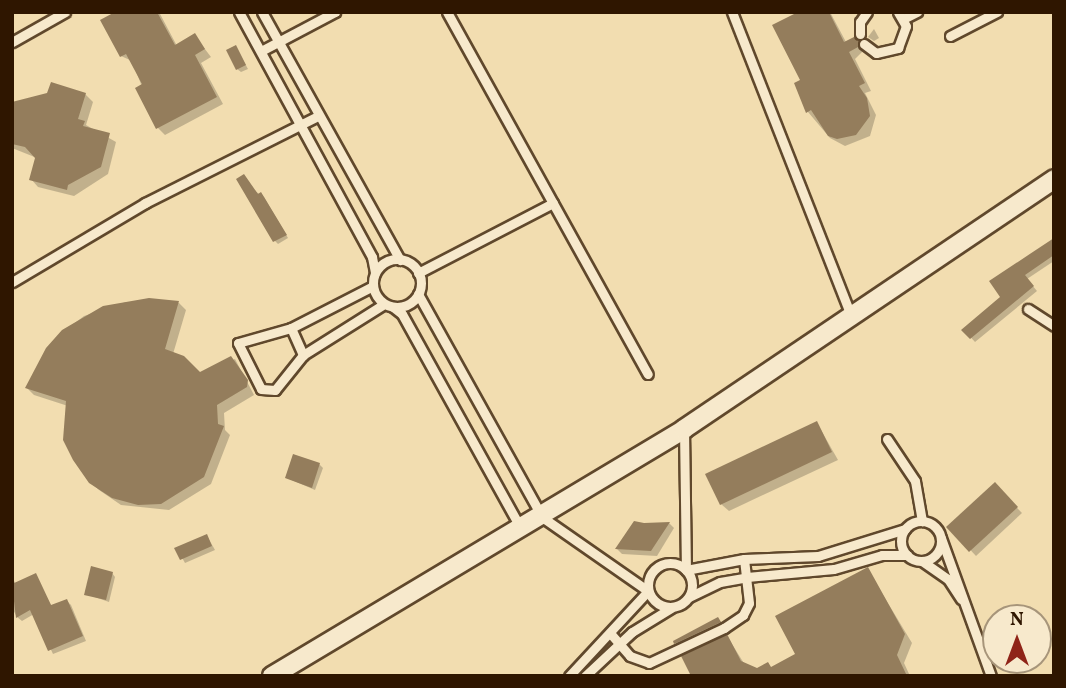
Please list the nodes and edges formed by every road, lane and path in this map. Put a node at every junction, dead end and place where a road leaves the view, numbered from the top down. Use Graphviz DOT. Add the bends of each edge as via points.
graph roads {
  1 [pos="65,12"];
  2 [pos="239,12"];
  3 [pos="262,12"];
  4 [pos="335,12"];
  5 [pos="447,12"];
  6 [pos="732,12"];
  7 [pos="867,12"];
  8 [pos="916,12"];
  9 [pos="997,12"];
  10 [pos="901,15"];
  11 [pos="860,34"];
  12 [pos="950,36"];
  13 [pos="12,42"];
  14 [pos="279,43"];
  15 [pos="864,44"];
  16 [pos="261,51"];
  17 [pos="318,116"];
  18 [pos="301,125"];
  19 [pos="1054,179"];
  20 [pos="553,203"];
  21 [pos="400,260"];
  22 [pos="375,273"];
  23 [pos="418,273"];
  24 [pos="12,282"];
  25 [pos="373,286"];
  26 [pos="418,294"];
  27 [pos="389,305"];
  28 [pos="1028,309"];
  29 [pos="851,316"];
  30 [pos="1054,326"];
  31 [pos="291,328"];
  32 [pos="303,355"];
  33 [pos="648,374"];
  34 [pos="684,429"];
  35 [pos="887,439"];
  36 [pos="541,517"];
  37 [pos="922,521"];
  38 [pos="521,529"];
  39 [pos="905,529"];
  40 [pos="941,538"];
  41 [pos="907,555"];
  42 [pos="744,559"];
  43 [pos="921,561"];
  44 [pos="685,570"];
  45 [pos="747,577"];
  46 [pos="648,591"];
  47 [pos="689,597"];
  48 [pos="966,606"];
  49 [pos="673,607"];
  50 [pos="610,633"];
  51 [pos="619,645"];
  52 [pos="272,676"];
  53 [pos="569,676"];
  54 [pos="585,676"];
  55 [pos="991,676"];
  1 -- 13 [label="lane"];
  2 -- 16 [label="lane"];
  3 -- 14 [label="lane"];
  4 -- 14 [label="lane"];
  5 -- 20 [label="lane"];
  6 -- 29 [label="lane"];
  7 -- 11 [label="lane" via="860,22"];
  8 -- 10 [label="lane"];
  9 -- 12 [label="lane"];
  10 -- 15 [label="lane" via="906,34 898,48 876,53"];
  14 -- 16 [label="lane"];
  14 -- 17 [label="lane"];
  16 -- 18 [label="lane"];
  17 -- 18 [label="lane"];
  17 -- 21 [label="lane"];
  18 -- 22 [label="lane" via="372,257"];
  18 -- 24 [label="lane" via="163,193"];
  19 -- 29 [label="street"];
  20 -- 23 [label="lane"];
  20 -- 33 [label="lane"];
  21 -- 22 [label="lane" via="386,262"];
  21 -- 23 [label="lane"];
  22 -- 25 [label="lane"];
  23 -- 26 [label="lane"];
  25 -- 27 [label="lane"];
  25 -- 31 [label="lane"];
  26 -- 27 [label="lane" via="408,305"];
  26 -- 36 [label="lane"];
  27 -- 32 [label="lane"];
  27 -- 38 [label="lane" via="402,313"];
  28 -- 30 [label="lane"];
  29 -- 34 [label="street"];
  31 -- 32 [label="lane"];
  31 -- 32 [label="lane" via="243,339 237,350 268,393"];
  34 -- 36 [label="street"];
  34 -- 44 [label="lane"];
  35 -- 37 [label="lane" via="915,481"];
  36 -- 38 [label="street"];
  36 -- 46 [label="lane"];
  37 -- 39 [label="lane"];
  37 -- 40 [label="lane" via="935,526"];
  38 -- 52 [label="street"];
  39 -- 41 [label="lane" via="901,545"];
  39 -- 42 [label="lane" via="818,556"];
  40 -- 43 [label="lane" via="934,556"];
  40 -- 48 [label="lane"];
  41 -- 43 [label="lane"];
  41 -- 45 [label="lane" via="882,555 834,569"];
  42 -- 44 [label="lane"];
  42 -- 45 [label="lane"];
  43 -- 48 [label="lane" via="948,579"];
  44 -- 46 [label="lane" via="673,564 659,566 649,576"];
  44 -- 47 [label="lane" via="692,582"];
  45 -- 47 [label="lane" via="720,582"];
  45 -- 51 [label="lane" via="751,594 743,615 690,647 649,663 638,661"];
  46 -- 49 [label="lane" via="654,601"];
  46 -- 50 [label="lane"];
  47 -- 49 [label="lane"];
  48 -- 55 [label="lane"];
  49 -- 51 [label="lane"];
  50 -- 51 [label="lane"];
  50 -- 53 [label="lane"];
  51 -- 54 [label="lane"];
}
